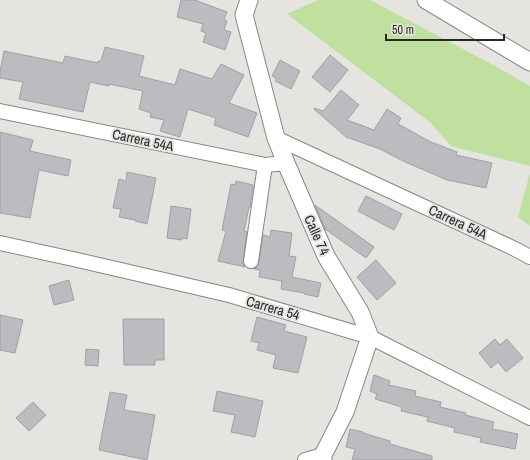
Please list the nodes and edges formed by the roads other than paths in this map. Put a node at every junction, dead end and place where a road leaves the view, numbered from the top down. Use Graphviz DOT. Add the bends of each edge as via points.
graph roads {
  1 [pos="426,0"];
  2 [pos="247,1"];
  3 [pos="530,62"];
  4 [pos="0,110"];
  5 [pos="276,138"];
  6 [pos="286,163"];
  7 [pos="265,165"];
  8 [pos="0,243"];
  9 [pos="530,257"];
  10 [pos="251,261"];
  11 [pos="370,337"];
  12 [pos="530,418"];
  13 [pos="323,458"];
  14 [pos="304,460"];
  1 -- 3 [label="street"];
  2 -- 5 [label="street, Calle 74" via="244,15"];
  4 -- 7 [label="street, Carrera 54A"];
  5 -- 6 [label="street, Calle 74"];
  5 -- 9 [label="street, Carrera 54A"];
  6 -- 7 [label="street, Carrera 54A"];
  6 -- 11 [label="street, Calle 74" via="326,256 360,312"];
  7 -- 10 [label="street"];
  8 -- 11 [label="street, Carrera 54" via="228,295"];
  11 -- 12 [label="street, Carrera 54"];
  11 -- 13 [label="street" via="345,412"];
  13 -- 14 [label="street"];
}
